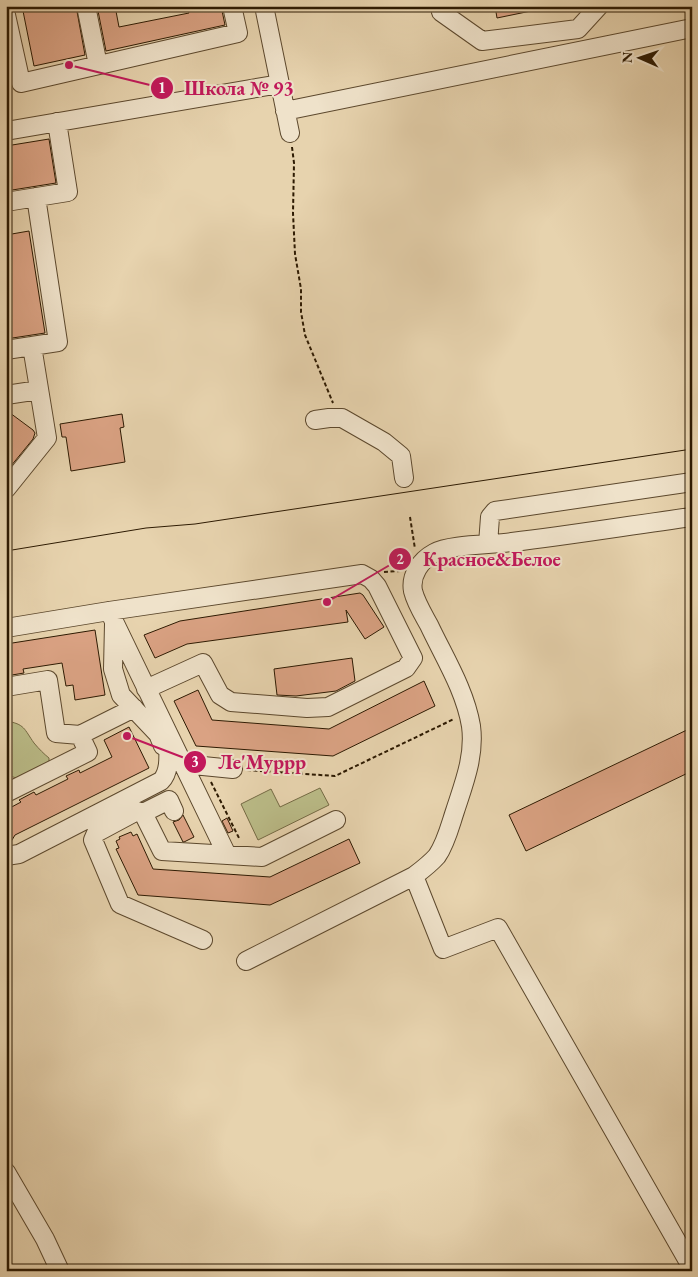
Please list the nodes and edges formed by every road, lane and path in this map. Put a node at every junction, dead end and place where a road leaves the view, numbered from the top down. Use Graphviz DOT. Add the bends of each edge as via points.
graph roads {
  1 [pos="86,6"];
  2 [pos="232,6"];
  3 [pos="264,6"];
  4 [pos="440,6"];
  5 [pos="599,6"];
  6 [pos="6,15"];
  7 [pos="692,28"];
  8 [pos="98,65"];
  9 [pos="280,84"];
  10 [pos="285,111"];
  11 [pos="57,122"];
  12 [pos="6,131"];
  13 [pos="290,133"];
  14 [pos="36,198"];
  15 [pos="6,202"];
  16 [pos="32,346"];
  17 [pos="6,350"];
  18 [pos="39,390"];
  19 [pos="6,395"];
  20 [pos="342,418"];
  21 [pos="315,420"];
  22 [pos="404,478"];
  23 [pos="692,482"];
  24 [pos="6,489"];
  25 [pos="410,517"];
  26 [pos="692,517"];
  27 [pos="488,544"];
  28 [pos="416,570"];
  29 [pos="362,574"];
  30 [pos="111,616"];
  31 [pos="6,628"];
  32 [pos="440,648"];
  33 [pos="413,658"];
  34 [pos="6,687"];
  35 [pos="146,689"];
  36 [pos="134,708"];
  37 [pos="467,712"];
  38 [pos="80,735"];
  39 [pos="175,763"];
  40 [pos="204,766"];
  41 [pos="233,769"];
  42 [pos="6,790"];
  43 [pos="174,811"];
  44 [pos="143,813"];
  45 [pos="336,820"];
  46 [pos="227,855"];
  47 [pos="6,856"];
  48 [pos="247,856"];
  49 [pos="414,876"];
  50 [pos="203,940"];
  51 [pos="246,961"];
  52 [pos="6,1172"];
  53 [pos="692,1268"];
  54 [pos="60,1271"];
  1 -- 8 [label="street"];
  2 -- 8 [label="street" via="238,33"];
  3 -- 9 [label="street"];
  4 -- 5 [label="street" via="441,12 482,41 578,29"];
  6 -- 8 [label="street" via="21,83"];
  7 -- 10 [label="street"];
  9 -- 10 [label="street"];
  9 -- 11 [label="street"];
  10 -- 13 [label="street"];
  11 -- 12 [label="street"];
  11 -- 14 [label="street" via="68,192"];
  13 -- 20 [label="path" via="294,163 295,254 305,335 334,408"];
  14 -- 15 [label="street"];
  14 -- 16 [label="street" via="58,342"];
  16 -- 17 [label="street"];
  16 -- 18 [label="street"];
  18 -- 19 [label="street"];
  18 -- 24 [label="street" via="47,438"];
  20 -- 21 [label="street"];
  20 -- 22 [label="street" via="384,442 401,456"];
  23 -- 27 [label="street" via="495,510 490,516"];
  25 -- 28 [label="path"];
  26 -- 27 [label="street"];
  27 -- 28 [label="street" via="434,553"];
  28 -- 29 [label="path"];
  28 -- 32 [label="street" via="413,590"];
  29 -- 30 [label="street"];
  29 -- 33 [label="street" via="377,586"];
  30 -- 31 [label="street"];
  30 -- 35 [label="street"];
  30 -- 36 [label="street" via="114,669 111,686"];
  32 -- 33 [label="street"];
  32 -- 37 [label="street"];
  33 -- 35 [label="street" via="406,668 328,707 231,702 220,696 203,663"];
  34 -- 38 [label="street" via="48,680 56,733"];
  35 -- 39 [label="street" via="168,733"];
  36 -- 38 [label="street"];
  36 -- 39 [label="street" via="158,734"];
  37 -- 41 [label="path" via="335,776"];
  37 -- 49 [label="street" via="472,740 466,778 446,839 437,855"];
  38 -- 42 [label="street" via="88,752 8,792"];
  39 -- 40 [label="street"];
  39 -- 46 [label="street"];
  39 -- 47 [label="street" via="162,781 19,854"];
  40 -- 41 [label="street"];
  40 -- 48 [label="path"];
  43 -- 44 [label="street" via="169,800"];
  44 -- 46 [label="street" via="162,851"];
  44 -- 50 [label="street" via="137,811 96,832 93,840 120,904"];
  45 -- 48 [label="street" via="262,857"];
  46 -- 48 [label="street"];
  49 -- 51 [label="street"];
  49 -- 53 [label="street" via="443,949 498,928"];
  52 -- 54 [label="street" via="46,1240"];
}
